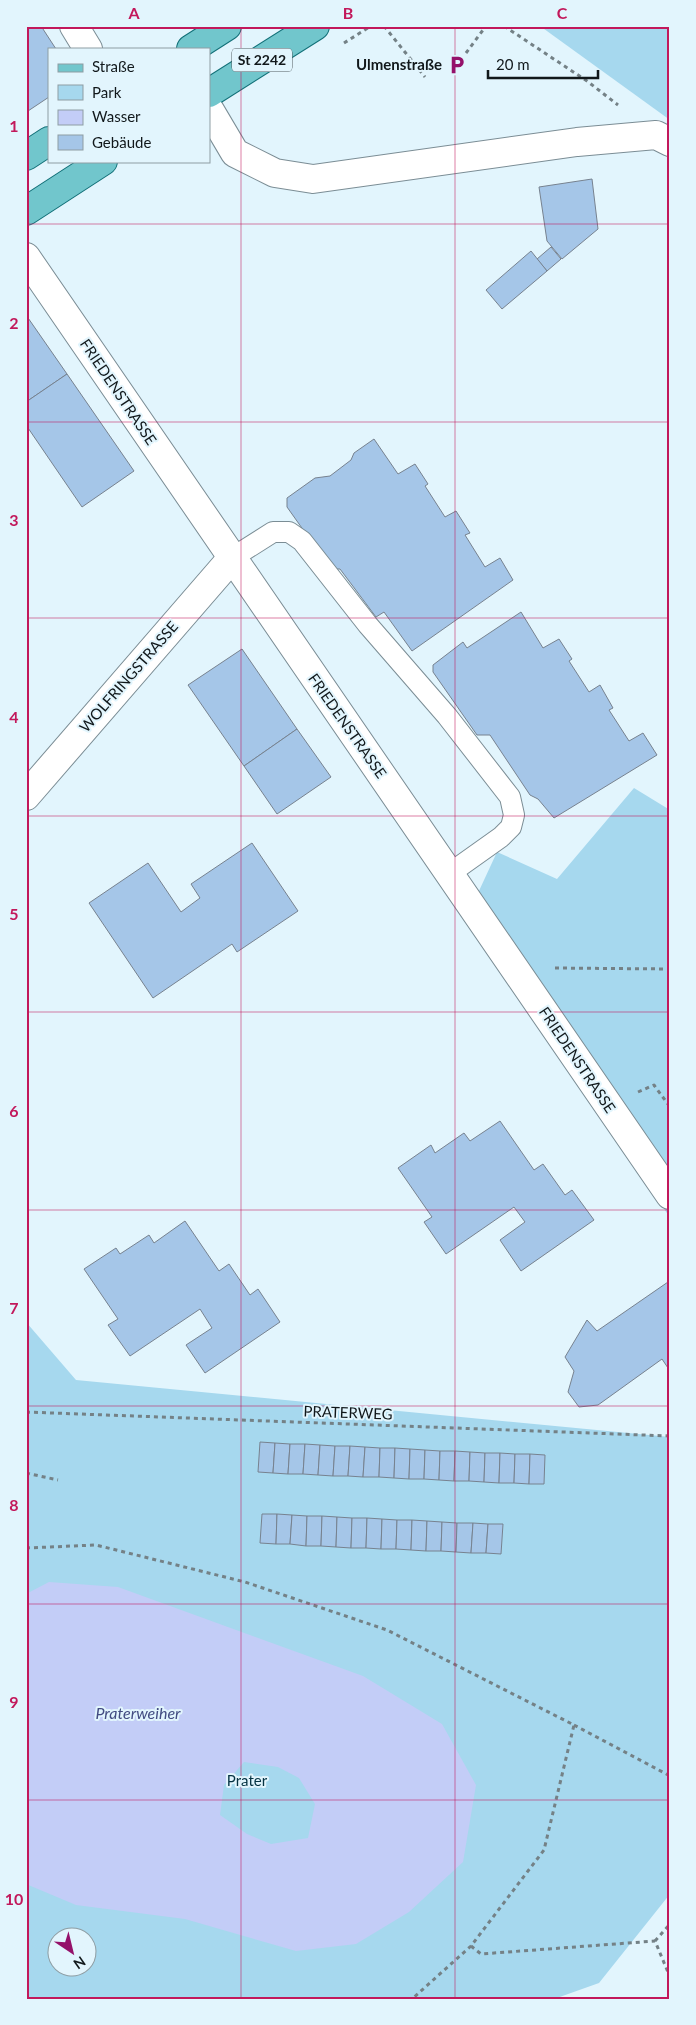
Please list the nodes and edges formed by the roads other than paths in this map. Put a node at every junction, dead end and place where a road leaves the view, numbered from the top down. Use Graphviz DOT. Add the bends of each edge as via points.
graph roads {
  1 [pos="74,26"];
  2 [pos="227,26"];
  3 [pos="315,26"];
  4 [pos="87,48"];
  5 [pos="193,48"];
  6 [pos="210,92"];
  7 [pos="210,112"];
  8 [pos="663,139"];
  9 [pos="48,142"];
  10 [pos="26,156"];
  11 [pos="101,162"];
  12 [pos="26,211"];
  13 [pos="26,257"];
  14 [pos="232,558"];
  15 [pos="26,796"];
  16 [pos="449,874"];
  17 [pos="670,1195"];
  1 -- 4 [label="street"];
  2 -- 5 [label="main road, St 2242"];
  3 -- 6 [label="main road, St 2242"];
  7 -- 8 [label="street" via="235,153 275,173 313,180 577,142"];
  9 -- 10 [label="main road"];
  11 -- 12 [label="main road"];
  13 -- 14 [label="street, FRIEDENSTRASSE"];
  14 -- 15 [label="street, WOLFRINGSTRASSE"];
  14 -- 16 [label="street, FRIEDENSTRASSE"];
  14 -- 16 [label="lane" via="273,532 289,532 302,541 510,797 514,815 511,827"];
  16 -- 17 [label="street, FRIEDENSTRASSE"];
}
